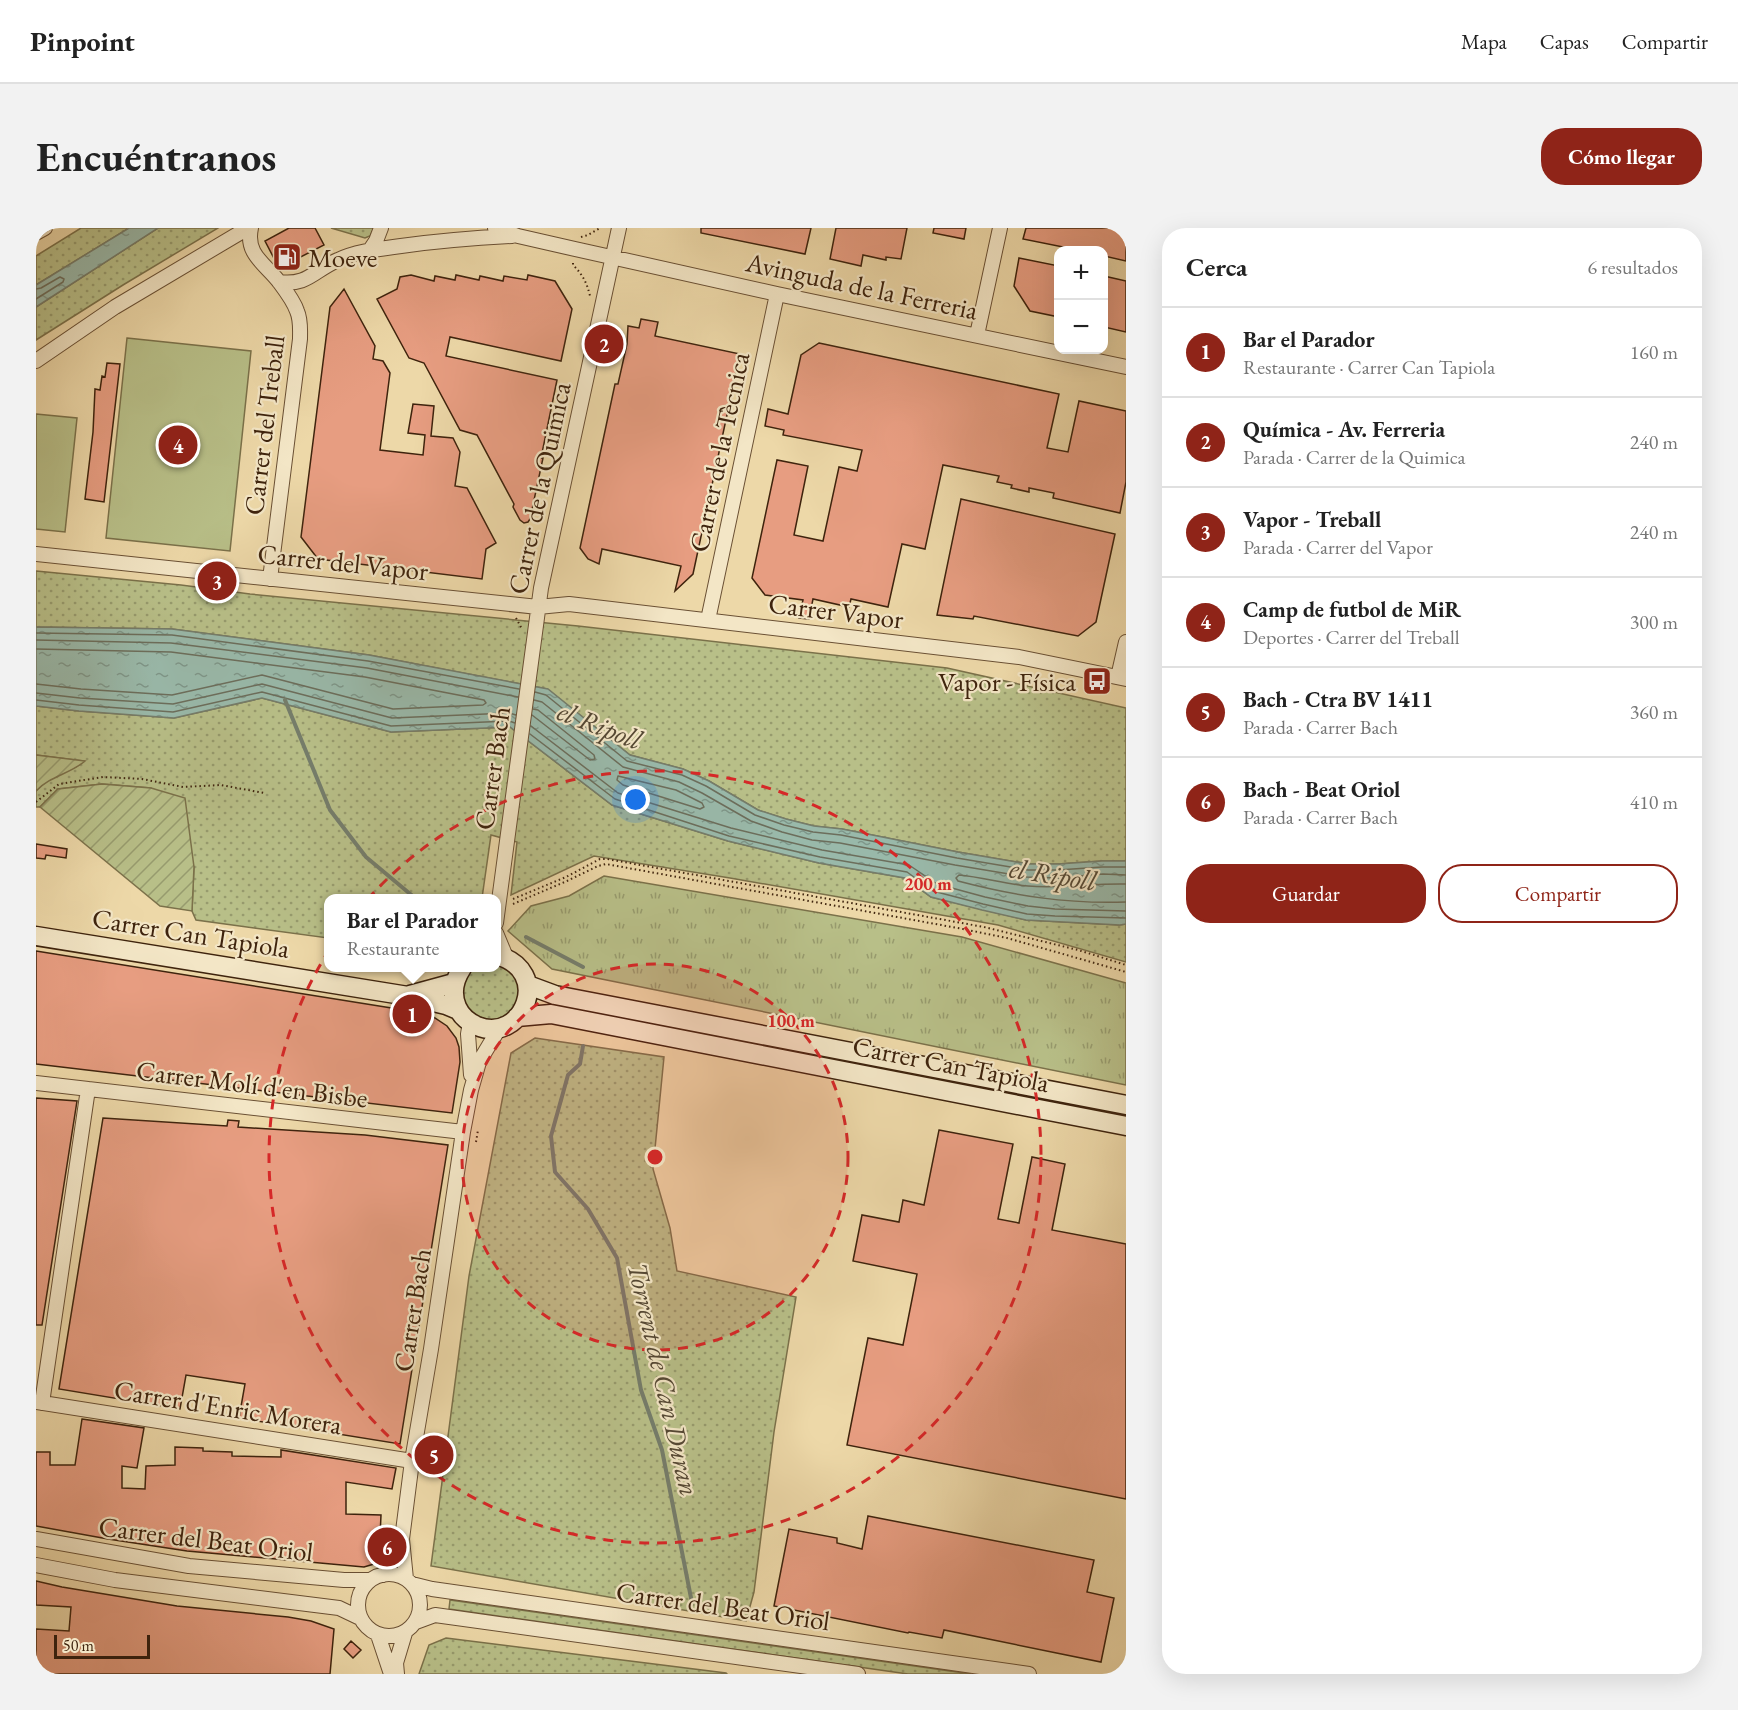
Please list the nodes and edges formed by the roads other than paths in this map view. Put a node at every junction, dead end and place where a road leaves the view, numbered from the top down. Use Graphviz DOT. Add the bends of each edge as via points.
graph roads {
  1 [pos="45,228"];
  2 [pos="249,228"];
  3 [pos="381,228"];
  4 [pos="495,228"];
  5 [pos="619,228"];
  6 [pos="1000,228"];
  7 [pos="36,233"];
  8 [pos="518,236"];
  9 [pos="370,250"];
  10 [pos="613,257"];
  11 [pos="279,282"];
  12 [pos="777,294"];
  13 [pos="977,335"];
  14 [pos="36,361"];
  15 [pos="1126,367"];
  16 [pos="36,554"];
  17 [pos="270,579"];
  18 [pos="537,612"];
  19 [pos="708,620"];
  20 [pos="1126,642"];
  21 [pos="1122,678"];
  22 [pos="501,908"];
  23 [pos="36,936"];
  24 [pos="501,956"];
  25 [pos="458,975"];
  26 [pos="528,985"];
  27 [pos="408,996"];
  28 [pos="464,1016"];
  29 [pos="517,1017"];
  30 [pos="500,1027"];
  31 [pos="36,1083"];
  32 [pos="88,1089"];
  33 [pos="471,1090"];
  34 [pos="1126,1105"];
  35 [pos="1126,1126"];
  36 [pos="463,1132"];
  37 [pos="39,1402"];
  38 [pos="412,1461"];
  39 [pos="36,1539"];
  40 [pos="402,1539"];
  41 [pos="36,1565"];
  42 [pos="377,1577"];
  43 [pos="409,1581"];
  44 [pos="360,1618"];
  45 [pos="416,1622"];
  46 [pos="405,1633"];
  47 [pos="378,1635"];
  48 [pos="391,1674"];
  49 [pos="397,1674"];
  50 [pos="858,1674"];
  51 [pos="1029,1674"];
  1 -- 7 [label="street"];
  2 -- 11 [label="street" via="253,251"];
  2 -- 14 [label="street" via="115,307"];
  3 -- 9 [label="street"];
  4 -- 8 [label="street, Avinguda de la Ferreria"];
  5 -- 10 [label="street, Carrer de la Quimica"];
  6 -- 13 [label="street"];
  8 -- 9 [label="street, Avinguda de la Ferreria"];
  8 -- 10 [label="street, Avinguda de la Ferreria"];
  9 -- 11 [label="street, Avinguda de la Ferreria" via="338,260 302,282"];
  10 -- 12 [label="street, Avinguda de la Ferreria"];
  10 -- 18 [label="street, Carrer de la Quimica"];
  11 -- 17 [label="street, Carrer del Treball" via="297,310 300,331"];
  12 -- 13 [label="street, Avinguda de la Ferreria"];
  12 -- 19 [label="street, Carrer de la Tècnica"];
  13 -- 15 [label="street, Avinguda de la Ferreria"];
  16 -- 17 [label="street, Carrer del Vapor"];
  17 -- 18 [label="street, Carrer del Vapor"];
  18 -- 19 [label="street, Carrer Vapor" via="569,604"];
  18 -- 22 [label="street, Carrer Bach"];
  19 -- 21 [label="street, Carrer Vapor" via="1019,657"];
  20 -- 21 [label="street"];
  23 -- 27 [label="street, Carrer Can Tapiola"];
  24 -- 26 [label="street" via="520,968"];
  25 -- 27 [label="street, Carrer Can Tapiola"];
  25 -- 28 [label="street" via="453,992"];
  26 -- 29 [label="street" via="528,997"];
  26 -- 34 [label="street, Carrer Can Tapiola" via="555,995"];
  27 -- 28 [label="street, Carrer Can Tapiola" via="446,1005"];
  28 -- 30 [label="street, Carrer Can Tapiola" via="479,1027"];
  28 -- 33 [label="street, Carrer Bach" via="471,1056"];
  29 -- 30 [label="street"];
  29 -- 35 [label="street, Carrer Can Tapiola" via="551,1014"];
  30 -- 33 [label="street, Carrer Bach" via="479,1062"];
  31 -- 32 [label="street, Carrer Molí d'en Bisbe"];
  32 -- 36 [label="street, Carrer Molí d'en Bisbe"];
  32 -- 37 [label="street"];
  33 -- 36 [label="street, Carrer Bach"];
  36 -- 38 [label="street, Carrer Bach"];
  37 -- 38 [label="street, Carrer d'Enric Morera"];
  38 -- 40 [label="street, Carrer Bach"];
  39 -- 42 [label="street, Carrer del Beat Oriol" via="189,1566 344,1581"];
  40 -- 42 [label="street, Carrer Bach"];
  40 -- 43 [label="street, Carrer Bach"];
  41 -- 44 [label="street, Carrer del Beat Oriol" via="115,1580 339,1608"];
  42 -- 43 [label="street, Carrer del Beat Oriol" via="397,1575"];
  42 -- 44 [label="street" via="359,1597"];
  43 -- 45 [label="street" via="419,1598"];
  43 -- 51 [label="street, Carrer del Beat Oriol" via="432,1589"];
  44 -- 47 [label="street, Carrer del Beat Oriol"];
  45 -- 46 [label="street"];
  45 -- 50 [label="street, Carrer del Beat Oriol" via="435,1615"];
  46 -- 47 [label="street"];
  46 -- 49 [label="street" via="396,1663"];
  47 -- 48 [label="street"];
}
